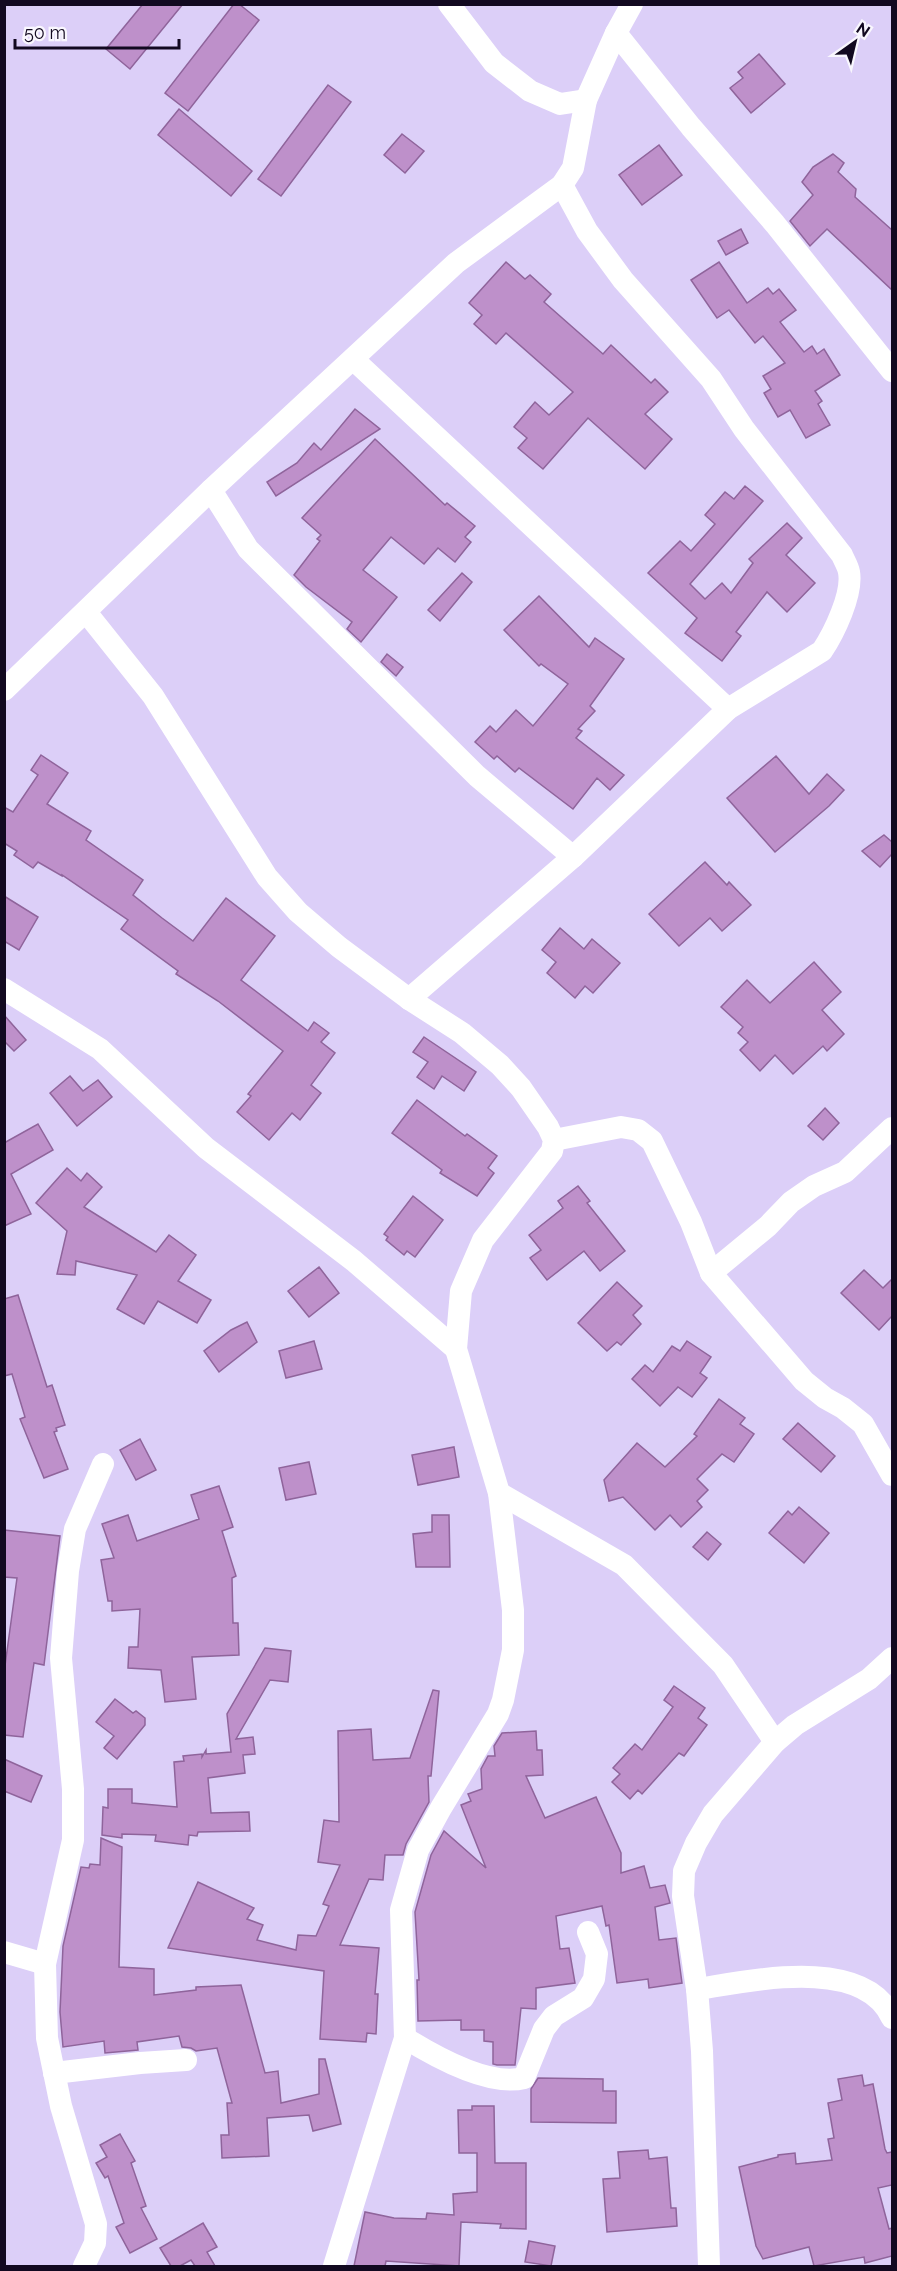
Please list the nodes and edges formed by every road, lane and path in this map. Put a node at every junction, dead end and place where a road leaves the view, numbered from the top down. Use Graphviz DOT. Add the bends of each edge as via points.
graph roads {
  1 [pos="449,4"];
  2 [pos="632,4"];
  3 [pos="616,33"];
  4 [pos="586,100"];
  5 [pos="562,185"];
  6 [pos="354,360"];
  7 [pos="892,371"];
  8 [pos="211,490"];
  9 [pos="86,612"];
  10 [pos="4,690"];
  11 [pos="728,709"];
  12 [pos="573,857"];
  13 [pos="4,989"];
  14 [pos="409,999"];
  15 [pos="892,1128"];
  16 [pos="554,1140"];
  17 [pos="711,1273"];
  18 [pos="456,1349"];
  19 [pos="103,1464"];
  20 [pos="892,1475"];
  21 [pos="499,1492"];
  22 [pos="892,1658"];
  23 [pos="775,1742"];
  24 [pos="588,1932"];
  25 [pos="4,1952"];
  26 [pos="45,1964"];
  27 [pos="697,1989"];
  28 [pos="892,2018"];
  29 [pos="405,2038"];
  30 [pos="186,2060"];
  31 [pos="54,2073"];
  32 [pos="84,2266"];
  33 [pos="334,2266"];
  34 [pos="709,2266"];
  1 -- 4 [label="street" via="494,63 530,91 560,104"];
  2 -- 3 [label="street"];
  3 -- 4 [label="street"];
  3 -- 7 [label="street"];
  4 -- 5 [label="street" via="573,168"];
  5 -- 6 [label="street" via="456,263"];
  5 -- 11 [label="street" via="587,231 623,280 711,379 744,429 842,555 849,572 845,603 822,651"];
  6 -- 8 [label="street"];
  6 -- 11 [label="street"];
  8 -- 9 [label="street"];
  8 -- 12 [label="street" via="248,549 477,776"];
  9 -- 10 [label="street"];
  9 -- 14 [label="street" via="153,696 267,877 314,926"];
  11 -- 12 [label="street"];
  12 -- 14 [label="street"];
  13 -- 18 [label="street" via="100,1049 206,1148 354,1261"];
  14 -- 16 [label="street" via="462,1033 500,1065 548,1126"];
  15 -- 17 [label="street" via="845,1172 791,1202"];
  16 -- 17 [label="street" via="621,1127 638,1130 652,1141"];
  16 -- 18 [label="street" via="552,1152 483,1240 461,1291"];
  17 -- 20 [label="street" via="804,1381 863,1424"];
  18 -- 21 [label="street"];
  19 -- 26 [label="street" via="75,1529 68,1571 61,1658 73,1789 73,1840"];
  21 -- 23 [label="street" via="624,1565 723,1665"];
  21 -- 29 [label="street" via="513,1610 513,1650 498,1714 418,1850 401,1910"];
  22 -- 23 [label="street" via="869,1679"];
  23 -- 27 [label="street" via="713,1814 684,1872 683,1896"];
  24 -- 29 [label="street" via="597,1954 594,1979 583,1998 555,2016 544,2029 524,2078 502,2080 477,2072 429,2053"];
  25 -- 26 [label="street"];
  26 -- 31 [label="street" via="47,2038"];
  27 -- 28 [label="street" via="776,1978 835,1979 867,1991 889,2010"];
  27 -- 34 [label="street"];
  29 -- 33 [label="street"];
  30 -- 31 [label="street"];
  31 -- 32 [label="street" via="96,2224 95,2243"];
}
